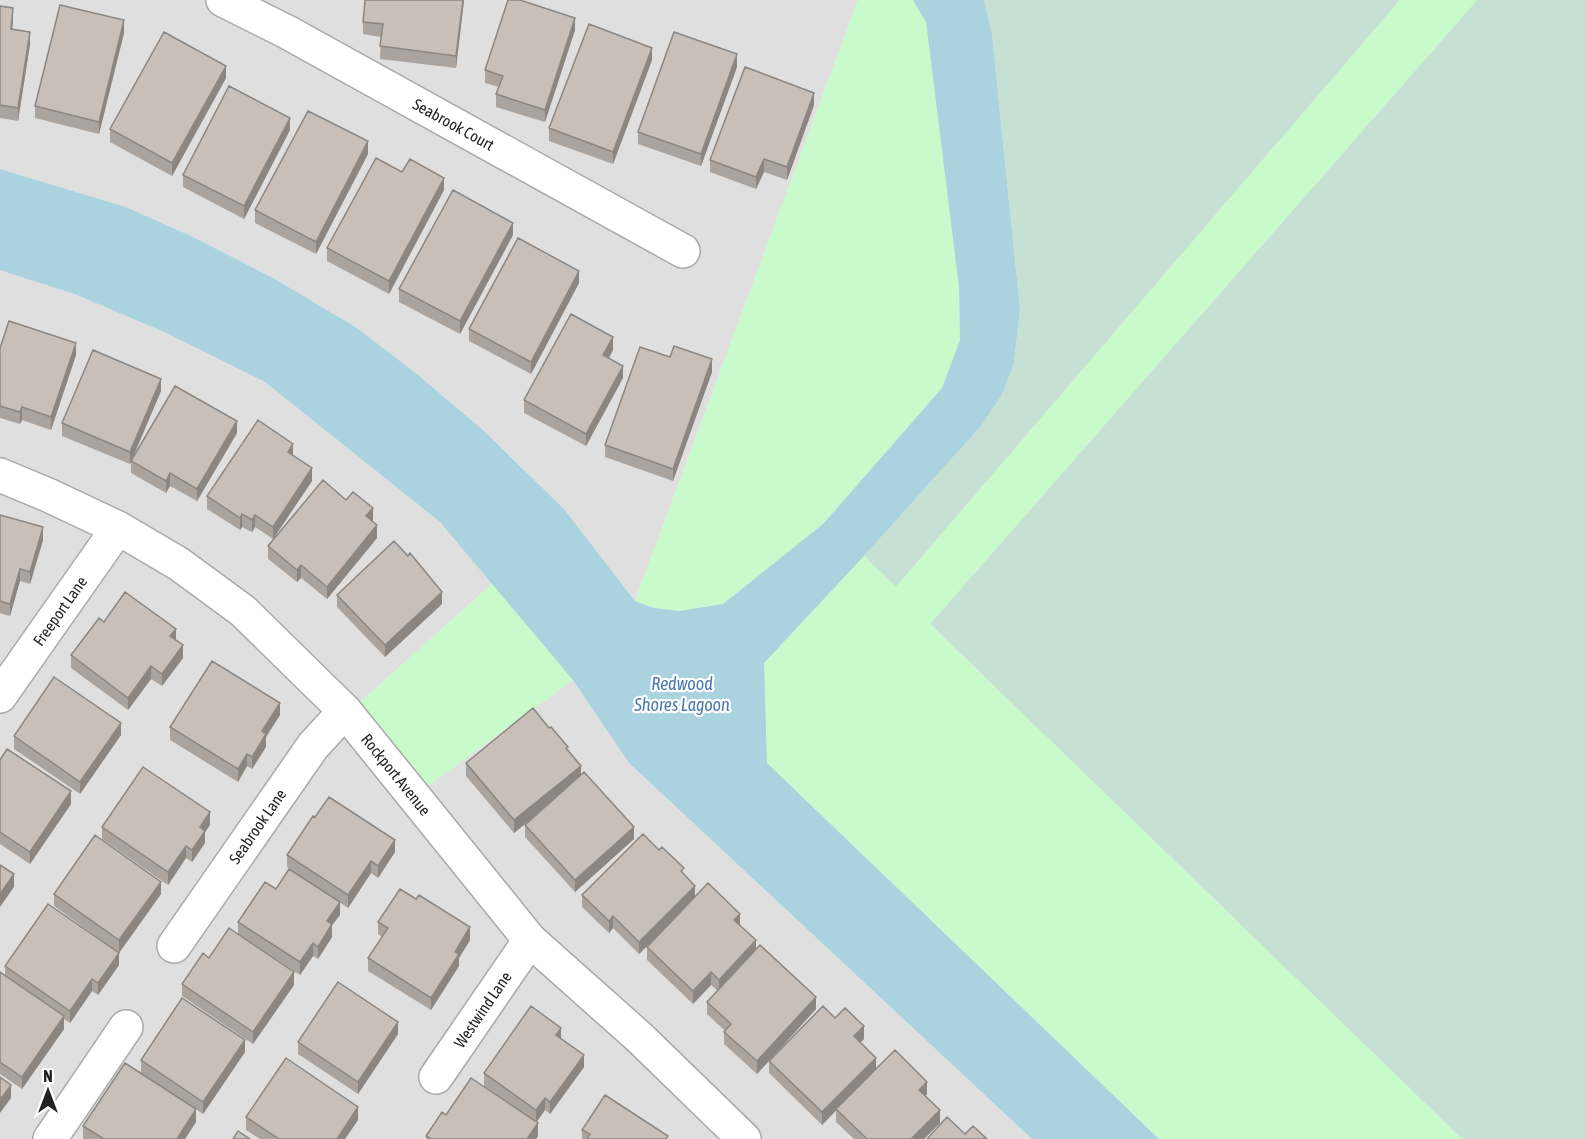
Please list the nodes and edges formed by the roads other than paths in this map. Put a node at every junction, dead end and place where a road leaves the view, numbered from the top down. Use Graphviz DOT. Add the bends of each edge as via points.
graph roads {
  1 [pos="223,0"];
  2 [pos="683,251"];
  3 [pos="0,476"];
  4 [pos="118,528"];
  5 [pos="0,696"];
  6 [pos="345,711"];
  7 [pos="530,940"];
  8 [pos="174,946"];
  9 [pos="126,1027"];
  10 [pos="435,1077"];
  11 [pos="737,1137"];
  12 [pos="50,1139"];
  1 -- 2 [label="street, Seabrook Court"];
  3 -- 4 [label="street, Rockport Avenue"];
  4 -- 5 [label="street, Freeport Lane"];
  4 -- 6 [label="street, Rockport Avenue" via="179,564 243,611"];
  6 -- 7 [label="street, Rockport Avenue"];
  6 -- 8 [label="street, Seabrook Lane" via="313,746"];
  7 -- 10 [label="street, Westwind Lane"];
  7 -- 11 [label="street, Rockport Avenue" via="640,1038"];
  9 -- 12 [label="street"];
}
